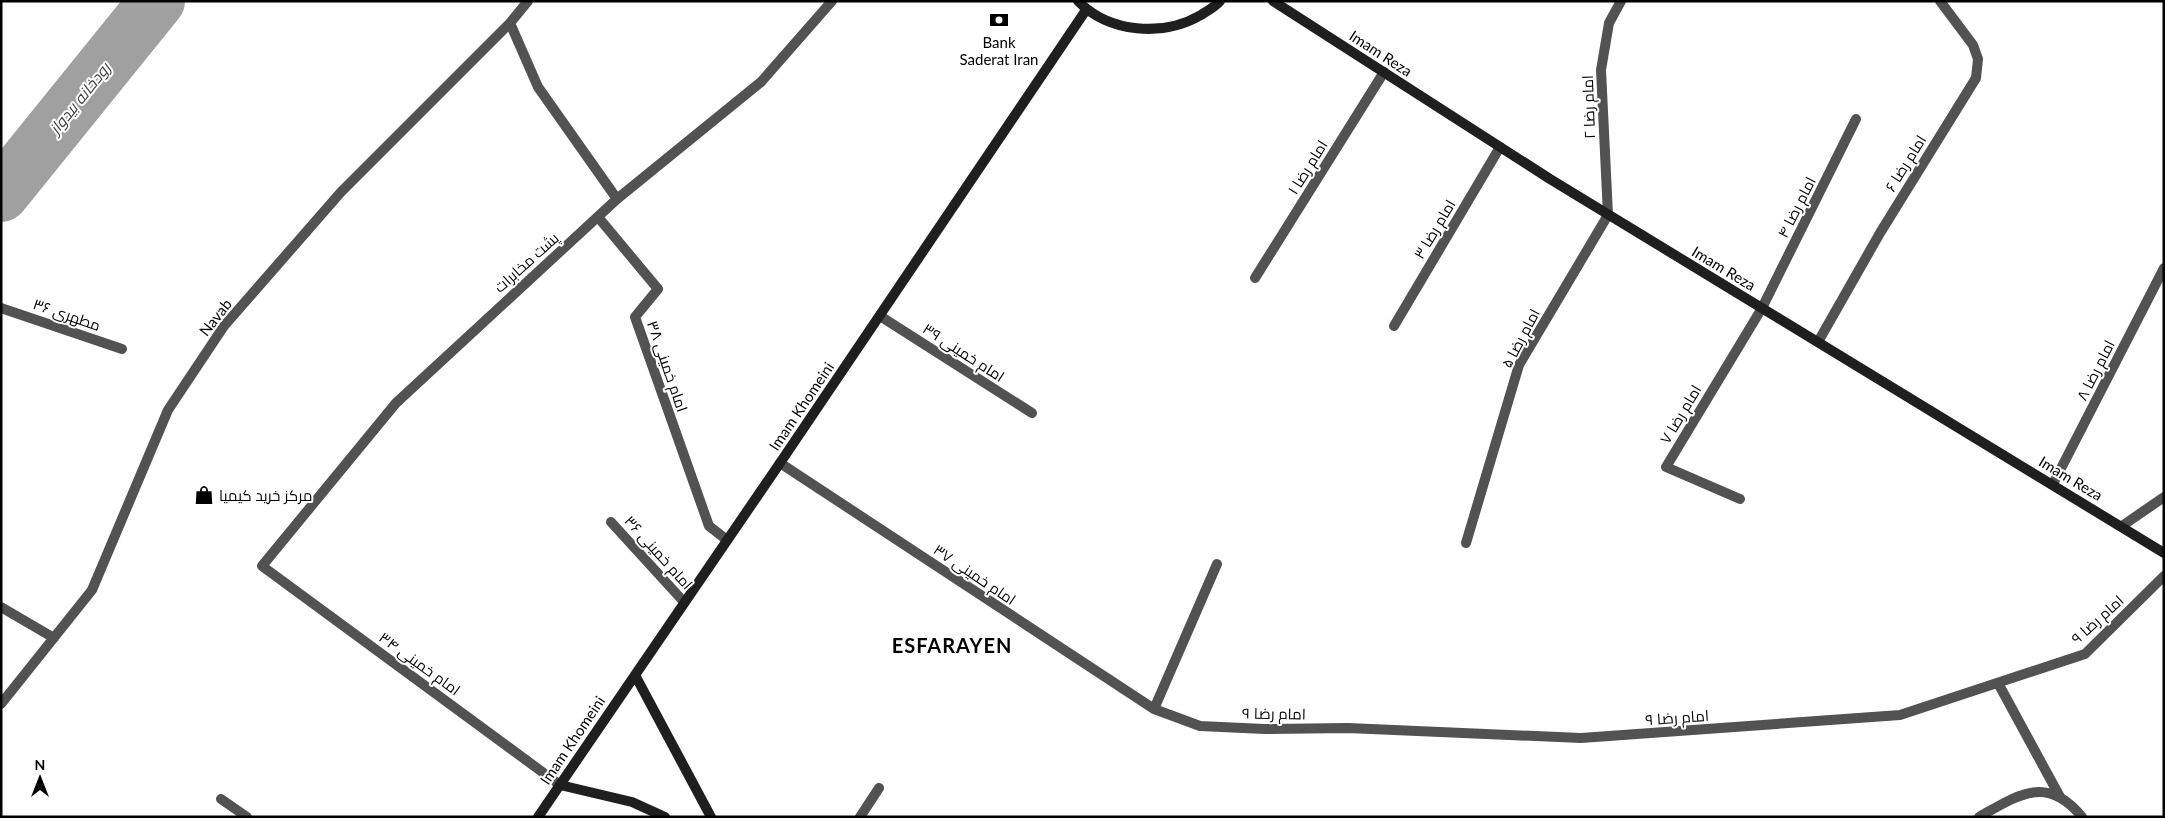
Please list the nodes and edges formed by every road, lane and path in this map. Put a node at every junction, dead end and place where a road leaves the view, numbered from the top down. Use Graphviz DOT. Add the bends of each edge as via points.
graph roads {
  1 [pos="528,1"];
  2 [pos="832,1"];
  3 [pos="1078,1"];
  4 [pos="1220,1"];
  5 [pos="1273,1"];
  6 [pos="1621,1"];
  7 [pos="1940,1"];
  8 [pos="1086,10"];
  9 [pos="510,23"];
  10 [pos="1384,72"];
  11 [pos="1856,119"];
  12 [pos="1500,147"];
  13 [pos="617,199"];
  14 [pos="1608,214"];
  15 [pos="598,217"];
  16 [pos="2164,268"];
  17 [pos="1255,278"];
  18 [pos="1,308"];
  19 [pos="1762,308"];
  20 [pos="880,316"];
  21 [pos="1394,326"];
  22 [pos="1818,342"];
  23 [pos="122,349"];
  24 [pos="1032,413"];
  25 [pos="780,463"];
  26 [pos="2053,484"];
  27 [pos="2164,497"];
  28 [pos="1740,499"];
  29 [pos="611,522"];
  30 [pos="2122,526"];
  31 [pos="727,540"];
  32 [pos="1466,543"];
  33 [pos="2164,553"];
  34 [pos="1217,564"];
  35 [pos="262,566"];
  36 [pos="2164,576"];
  37 [pos="684,602"];
  38 [pos="1,606"];
  39 [pos="54,638"];
  40 [pos="635,675"];
  41 [pos="1998,683"];
  42 [pos="1,704"];
  43 [pos="1154,709"];
  44 [pos="560,785"];
  45 [pos="879,788"];
  46 [pos="2060,797"];
  47 [pos="221,800"];
  48 [pos="247,817"];
  49 [pos="538,817"];
  50 [pos="665,817"];
  51 [pos="710,817"];
  52 [pos="860,817"];
  53 [pos="1979,817"];
  54 [pos="2082,817"];
  1 -- 9 [label="street, Navab"];
  2 -- 13 [label="street, پشت مخابرات" via="760,82"];
  3 -- 8 [label="main road"];
  4 -- 8 [label="main road" via="1186,23 1152,30 1118,25"];
  5 -- 10 [label="main road, Imam Reza"];
  6 -- 14 [label="street, امام رضا ۲" via="1609,23 1600,70"];
  7 -- 22 [label="street, امام رضا ۶" via="1973,45 1978,59 1976,78 1880,233"];
  8 -- 20 [label="main road, Imam Khomeini"];
  9 -- 13 [label="street" via="538,87"];
  9 -- 39 [label="street, Navab" via="341,192 224,326 168,410 92,590"];
  10 -- 12 [label="main road, Imam Reza"];
  10 -- 17 [label="street, امام رضا ۱"];
  11 -- 19 [label="street, امام رضا ۴"];
  12 -- 14 [label="main road, Imam Reza"];
  12 -- 21 [label="street, امام رضا ۳"];
  13 -- 15 [label="street, پشت مخابرات"];
  14 -- 19 [label="main road, Imam Reza"];
  14 -- 32 [label="street, امام رضا ۵" via="1520,365"];
  15 -- 31 [label="street, امام خمینی ۳۸" via="658,290 635,317 709,526"];
  15 -- 35 [label="street, پشت مخابرات" via="396,403"];
  16 -- 26 [label="street, امام رضا ۸"];
  18 -- 23 [label="street, مطهری ۳۶"];
  19 -- 22 [label="main road, Imam Reza"];
  19 -- 28 [label="street, امام رضا ۷" via="1666,467"];
  20 -- 24 [label="street, امام خمینی ۳۹"];
  20 -- 25 [label="main road, Imam Khomeini"];
  22 -- 26 [label="main road, Imam Reza"];
  25 -- 31 [label="main road, Imam Khomeini"];
  25 -- 43 [label="street, امام خمینی ۳۷"];
  26 -- 30 [label="main road, Imam Reza"];
  27 -- 30 [label="street"];
  29 -- 37 [label="street, امام خمینی ۳۶"];
  30 -- 33 [label="main road, Imam Reza"];
  31 -- 37 [label="main road, Imam Khomeini"];
  34 -- 43 [label="street"];
  35 -- 44 [label="street, امام خمینی ۳۴"];
  36 -- 41 [label="street, امام رضا ۹" via="2085,654"];
  37 -- 40 [label="main road, Imam Khomeini"];
  38 -- 39 [label="street"];
  39 -- 42 [label="street, Navab"];
  40 -- 44 [label="main road, Imam Khomeini"];
  40 -- 51 [label="main road"];
  41 -- 43 [label="street, امام رضا ۹" via="1900,715 1581,738 1348,728 1200,726"];
  41 -- 46 [label="street"];
  44 -- 49 [label="main road, Imam Khomeini"];
  44 -- 50 [label="main road" via="632,802"];
  45 -- 52 [label="street"];
  46 -- 53 [label="street" via="2044,791 2027,792"];
  46 -- 54 [label="street"];
  47 -- 48 [label="street"];
}
